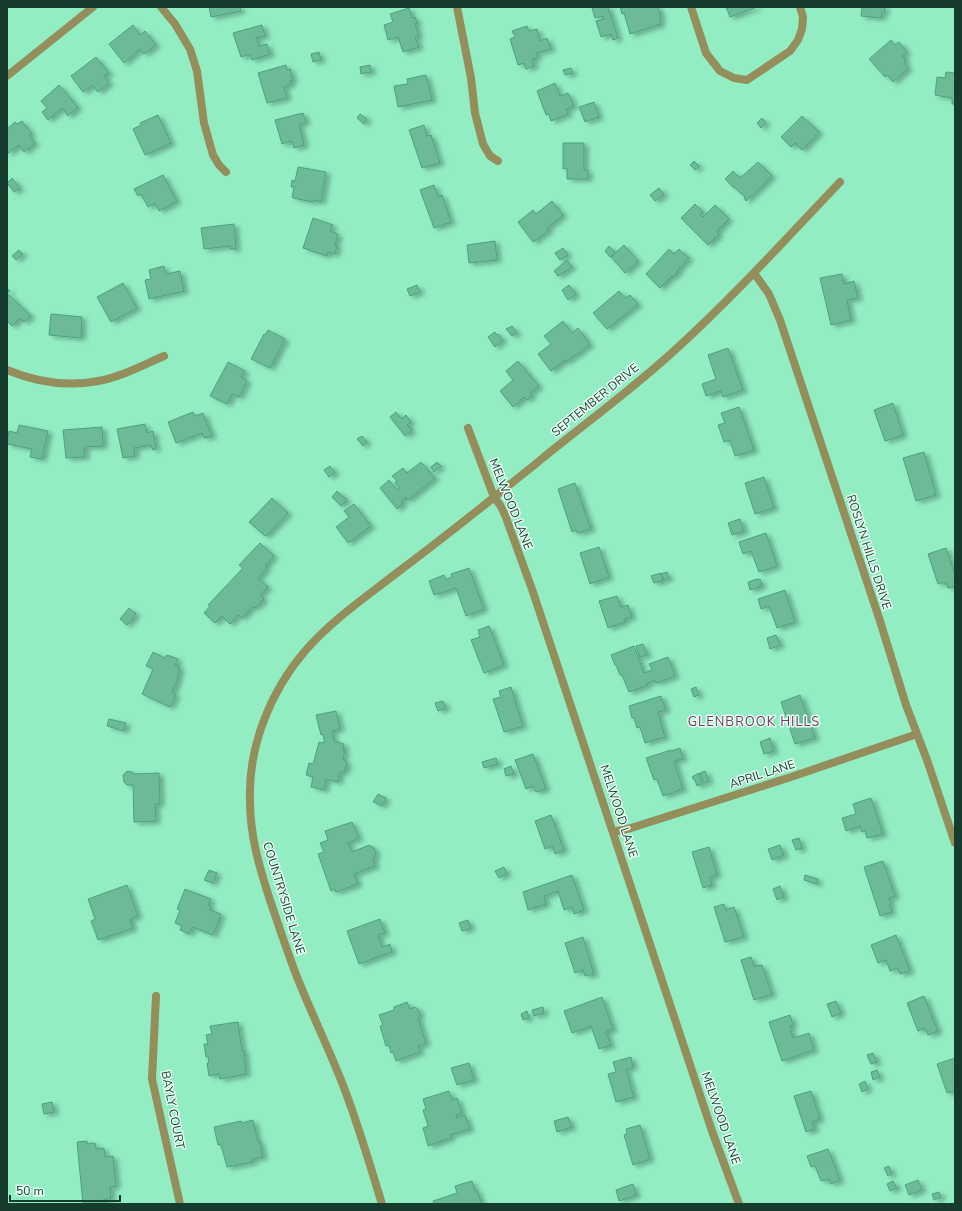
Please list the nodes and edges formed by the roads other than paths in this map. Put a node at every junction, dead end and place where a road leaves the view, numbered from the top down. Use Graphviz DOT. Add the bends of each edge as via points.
graph roads {
  1 [pos="93,7"];
  2 [pos="161,7"];
  3 [pos="457,7"];
  4 [pos="691,7"];
  5 [pos="800,7"];
  6 [pos="7,76"];
  7 [pos="498,161"];
  8 [pos="226,172"];
  9 [pos="840,182"];
  10 [pos="754,273"];
  11 [pos="164,356"];
  12 [pos="7,370"];
  13 [pos="468,428"];
  14 [pos="494,497"];
  15 [pos="344,614"];
  16 [pos="917,734"];
  17 [pos="613,832"];
  18 [pos="955,843"];
  19 [pos="156,996"];
  20 [pos="180,1204"];
  21 [pos="382,1204"];
  22 [pos="739,1204"];
  1 -- 6 [label="street"];
  2 -- 8 [label="street" via="190,49 204,123 213,155"];
  3 -- 7 [label="street" via="475,113 484,144 490,156"];
  4 -- 5 [label="street" via="706,54 720,71 734,78 747,80 790,51 798,40 803,17"];
  9 -- 10 [label="street, SEPTEMBER DRIVE"];
  10 -- 14 [label="street, SEPTEMBER DRIVE" via="672,353"];
  10 -- 16 [label="street, ROSLYN HILLS DRIVE" via="769,294 780,320"];
  11 -- 12 [label="street" via="117,376 68,384 42,381"];
  13 -- 14 [label="street, MELWOOD LANE"];
  14 -- 15 [label="street, SEPTEMBER DRIVE"];
  14 -- 17 [label="street, MELWOOD LANE" via="505,516 533,592"];
  15 -- 21 [label="street, COUNTRYSIDE LANE" via="304,652 278,690 263,722 255,750 249,799 258,861 278,925 296,975 342,1082"];
  16 -- 17 [label="street, APRIL LANE" via="791,777"];
  16 -- 18 [label="street, ROSLYN HILLS DRIVE"];
  17 -- 22 [label="street, MELWOOD LANE" via="712,1131"];
  19 -- 20 [label="street, BAYLY COURT" via="152,1079"];
}
